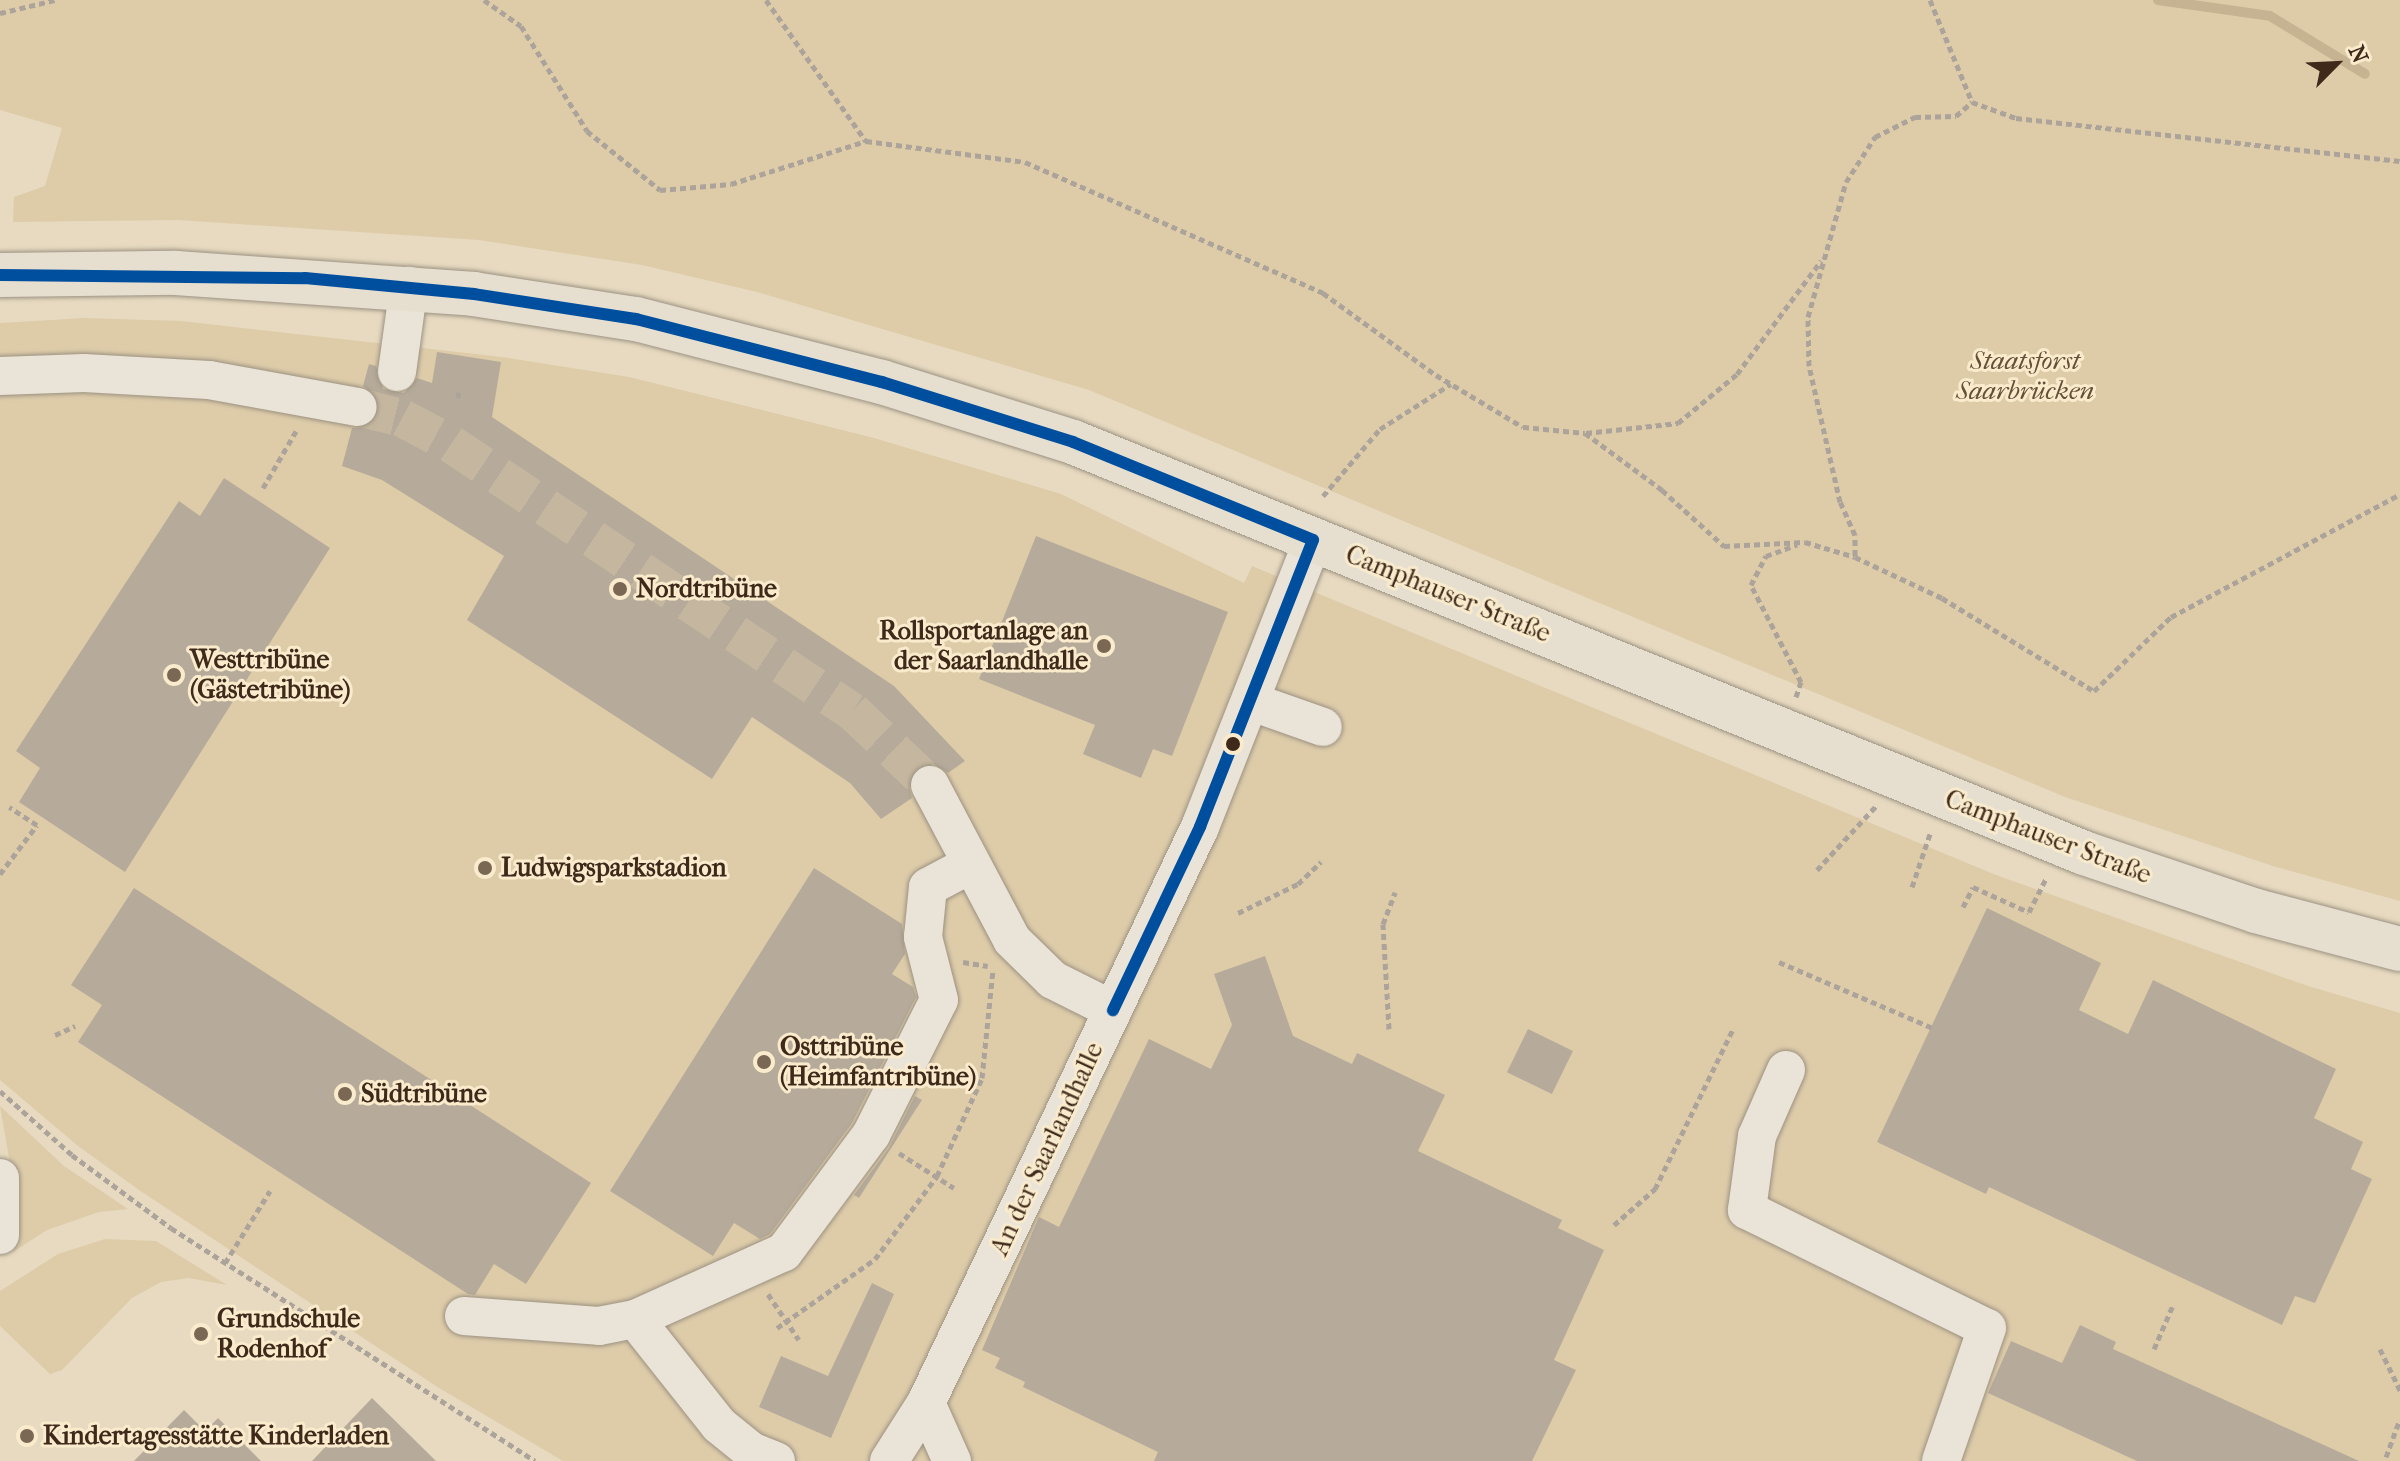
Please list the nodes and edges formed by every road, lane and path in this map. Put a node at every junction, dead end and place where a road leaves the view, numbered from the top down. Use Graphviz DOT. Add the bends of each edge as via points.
graph roads {
  1 [pos="55,0"];
  2 [pos="484,0"];
  3 [pos="766,0"];
  4 [pos="1930,0"];
  5 [pos="0,13"];
  6 [pos="1972,102"];
  7 [pos="866,141"];
  8 [pos="2400,161"];
  9 [pos="1824,257"];
  10 [pos="0,275"];
  11 [pos="409,286"];
  12 [pos="397,372"];
  13 [pos="0,376"];
  14 [pos="1452,383"];
  15 [pos="358,407"];
  16 [pos="296,431"];
  17 [pos="1585,433"];
  18 [pos="263,488"];
  19 [pos="2400,494"];
  20 [pos="1323,496"];
  21 [pos="1313,540"];
  22 [pos="1805,542"];
  23 [pos="1855,557"];
  24 [pos="1252,702"];
  25 [pos="1323,727"];
  26 [pos="1783,731"];
  27 [pos="1900,780"];
  28 [pos="930,785"];
  29 [pos="1943,798"];
  30 [pos="9,807"];
  31 [pos="1321,862"];
  32 [pos="971,864"];
  33 [pos="1817,870"];
  34 [pos="0,874"];
  35 [pos="1912,887"];
  36 [pos="1395,892"];
  37 [pos="1963,907"];
  38 [pos="2029,912"];
  39 [pos="1238,913"];
  40 [pos="2400,949"];
  41 [pos="994,961"];
  42 [pos="1779,962"];
  43 [pos="1113,1010"];
  44 [pos="75,1026"];
  45 [pos="1933,1028"];
  46 [pos="1389,1029"];
  47 [pos="1733,1029"];
  48 [pos="55,1035"];
  49 [pos="1786,1070"];
  50 [pos="0,1091"];
  51 [pos="920,1165"];
  52 [pos="937,1176"];
  53 [pos="0,1178"];
  54 [pos="954,1188"];
  55 [pos="270,1191"];
  56 [pos="1614,1225"];
  57 [pos="0,1235"];
  58 [pos="225,1263"];
  59 [pos="2173,1305"];
  60 [pos="778,1310"];
  61 [pos="464,1316"];
  62 [pos="635,1319"];
  63 [pos="786,1322"];
  64 [pos="777,1328"];
  65 [pos="799,1340"];
  66 [pos="2154,1349"];
  67 [pos="2380,1349"];
  68 [pos="2400,1390"];
  69 [pos="926,1403"];
  70 [pos="2400,1419"];
  71 [pos="2386,1457"];
  72 [pos="891,1460"];
  73 [pos="535,1461"];
  74 [pos="776,1461"];
  75 [pos="952,1461"];
  76 [pos="1941,1461"];
  1 -- 5 [label="path"];
  2 -- 7 [label="path" via="521,26 587,131 660,190 731,184"];
  3 -- 7 [label="path"];
  4 -- 6 [label="path"];
  6 -- 8 [label="path" via="2016,118"];
  6 -- 9 [label="path" via="1956,116 1915,117 1875,137 1846,182"];
  7 -- 14 [label="path" via="1025,162 1323,293"];
  9 -- 17 [label="path" via="1737,374 1678,423"];
  9 -- 23 [label="path" via="1808,317 1809,366 1840,502 1855,535"];
  10 -- 11 [label="main road, Camphauser Straße" via="176,273"];
  11 -- 12 [label="street"];
  11 -- 21 [label="main road, Camphauser Straße" via="636,319 852,373 1073,442"];
  13 -- 15 [label="street" via="84,373 209,380"];
  14 -- 17 [label="path" via="1523,427"];
  14 -- 20 [label="path" via="1380,429"];
  16 -- 18 [label="path"];
  17 -- 22 [label="path" via="1662,490 1724,546"];
  19 -- 23 [label="path" via="2171,617 2094,691 1942,598"];
  21 -- 24 [label="street, An der Saarlandhalle"];
  21 -- 26 [label="main road, Camphauser Straße"];
  22 -- 23 [label="path"];
  22 -- 26 [label="path" via="1766,556 1751,585 1801,682"];
  24 -- 25 [label="street"];
  24 -- 43 [label="street, An der Saarlandhalle" via="1200,827"];
  26 -- 27 [label="main road, Camphauser Straße"];
  27 -- 29 [label="main road, Camphauser Straße"];
  27 -- 33 [label="path"];
  28 -- 32 [label="street"];
  29 -- 35 [label="path"];
  29 -- 40 [label="main road, Camphauser Straße" via="2193,891"];
  30 -- 34 [label="path" via="37,825"];
  31 -- 39 [label="path" via="1298,884"];
  32 -- 43 [label="street" via="1012,940 1053,980"];
  32 -- 62 [label="street" via="928,887 923,937 939,1000 871,1135 784,1252"];
  36 -- 46 [label="path" via="1383,924"];
  37 -- 38 [label="path" via="1973,887"];
  41 -- 52 [label="path" via="982,1078"];
  42 -- 45 [label="path"];
  43 -- 69 [label="street, An der Saarlandhalle"];
  44 -- 48 [label="path"];
  47 -- 56 [label="path" via="1655,1189"];
  49 -- 76 [label="street" via="1757,1136 1747,1210 1987,1328"];
  50 -- 58 [label="path" via="72,1155"];
  51 -- 52 [label="path"];
  52 -- 54 [label="path"];
  52 -- 63 [label="path" via="875,1259"];
  53 -- 57 [label="street"];
  55 -- 58 [label="path"];
  58 -- 73 [label="path"];
  59 -- 66 [label="path"];
  60 -- 63 [label="path"];
  61 -- 62 [label="street" via="599,1326"];
  62 -- 74 [label="street" via="719,1425 751,1451"];
  63 -- 64 [label="path"];
  63 -- 65 [label="path"];
  67 -- 68 [label="path"];
  69 -- 72 [label="street, An der Saarlandhalle"];
  69 -- 75 [label="street"];
  70 -- 71 [label="path"];
}
